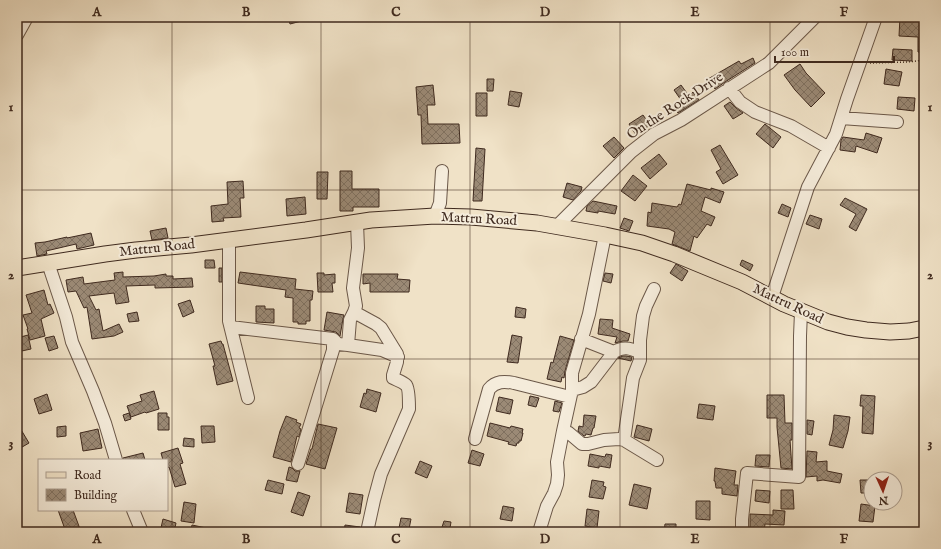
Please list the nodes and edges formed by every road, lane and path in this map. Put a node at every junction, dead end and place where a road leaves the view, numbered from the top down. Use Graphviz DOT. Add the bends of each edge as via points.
graph roads {
  1 [pos="27,17"];
  2 [pos="815,17"];
  3 [pos="876,17"];
  4 [pos="17,35"];
  5 [pos="924,60"];
  6 [pos="860,63"];
  7 [pos="729,88"];
  8 [pos="841,118"];
  9 [pos="897,122"];
  10 [pos="828,148"];
  11 [pos="442,171"];
  12 [pos="435,216"];
  13 [pos="357,223"];
  14 [pos="557,226"];
  15 [pos="605,235"];
  16 [pos="229,240"];
  17 [pos="48,263"];
  18 [pos="17,268"];
  19 [pos="654,289"];
  20 [pos="772,298"];
  21 [pos="354,312"];
  22 [pos="801,312"];
  23 [pos="231,327"];
  24 [pos="924,328"];
  25 [pos="333,339"];
  26 [pos="582,339"];
  27 [pos="348,345"];
  28 [pos="614,352"];
  29 [pos="640,353"];
  30 [pos="398,358"];
  31 [pos="571,394"];
  32 [pos="248,398"];
  33 [pos="563,431"];
  34 [pos="475,440"];
  35 [pos="624,440"];
  36 [pos="582,444"];
  37 [pos="559,451"];
  38 [pos="116,459"];
  39 [pos="657,460"];
  40 [pos="298,464"];
  41 [pos="133,511"];
  42 [pos="142,532"];
  43 [pos="367,532"];
  44 [pos="539,532"];
  45 [pos="742,532"];
  1 -- 4 [label="street"];
  2 -- 7 [label="street, On the Rock Drive" via="769,63"];
  3 -- 6 [label="street"];
  5 -- 6 [label="path"];
  6 -- 8 [label="street"];
  7 -- 10 [label="street" via="740,102 755,112 791,126"];
  7 -- 14 [label="street, On the Rock Drive" via="681,120 654,134 631,152"];
  8 -- 9 [label="street"];
  8 -- 10 [label="street"];
  10 -- 20 [label="street" via="808,187"];
  11 -- 12 [label="street" via="440,203"];
  12 -- 13 [label="main road, Mattru Road"];
  12 -- 14 [label="main road, Mattru Road"];
  13 -- 16 [label="main road, Mattru Road"];
  13 -- 21 [label="street"];
  14 -- 15 [label="main road, Mattru Road"];
  15 -- 20 [label="main road, Mattru Road" via="642,243 674,254 742,282"];
  15 -- 26 [label="street"];
  16 -- 17 [label="main road, Mattru Road"];
  16 -- 23 [label="street"];
  17 -- 18 [label="main road, Mattru Road"];
  17 -- 38 [label="street" via="72,342 105,423"];
  19 -- 29 [label="street" via="643,316"];
  20 -- 22 [label="main road, Mattru Road"];
  21 -- 27 [label="street" via="350,320"];
  21 -- 30 [label="street" via="381,328"];
  22 -- 24 [label="main road, Mattru Road" via="847,328 890,332"];
  22 -- 45 [label="street" via="799,477 747,473"];
  23 -- 25 [label="street"];
  23 -- 32 [label="street"];
  25 -- 27 [label="street" via="338,344"];
  25 -- 40 [label="street" via="333,350"];
  26 -- 28 [label="street"];
  26 -- 31 [label="street" via="572,373"];
  27 -- 30 [label="street" via="382,350"];
  28 -- 29 [label="street" via="622,348"];
  28 -- 31 [label="street" via="591,382"];
  29 -- 35 [label="street" via="633,378"];
  30 -- 43 [label="street" via="393,375 406,384 409,409 381,474"];
  31 -- 33 [label="street"];
  31 -- 34 [label="street" via="498,382 489,389"];
  33 -- 36 [label="street"];
  33 -- 37 [label="street"];
  35 -- 36 [label="street"];
  35 -- 39 [label="street"];
  36 -- 37 [label="street"];
  37 -- 44 [label="street" via="557,484"];
  41 -- 42 [label="street"];
}
